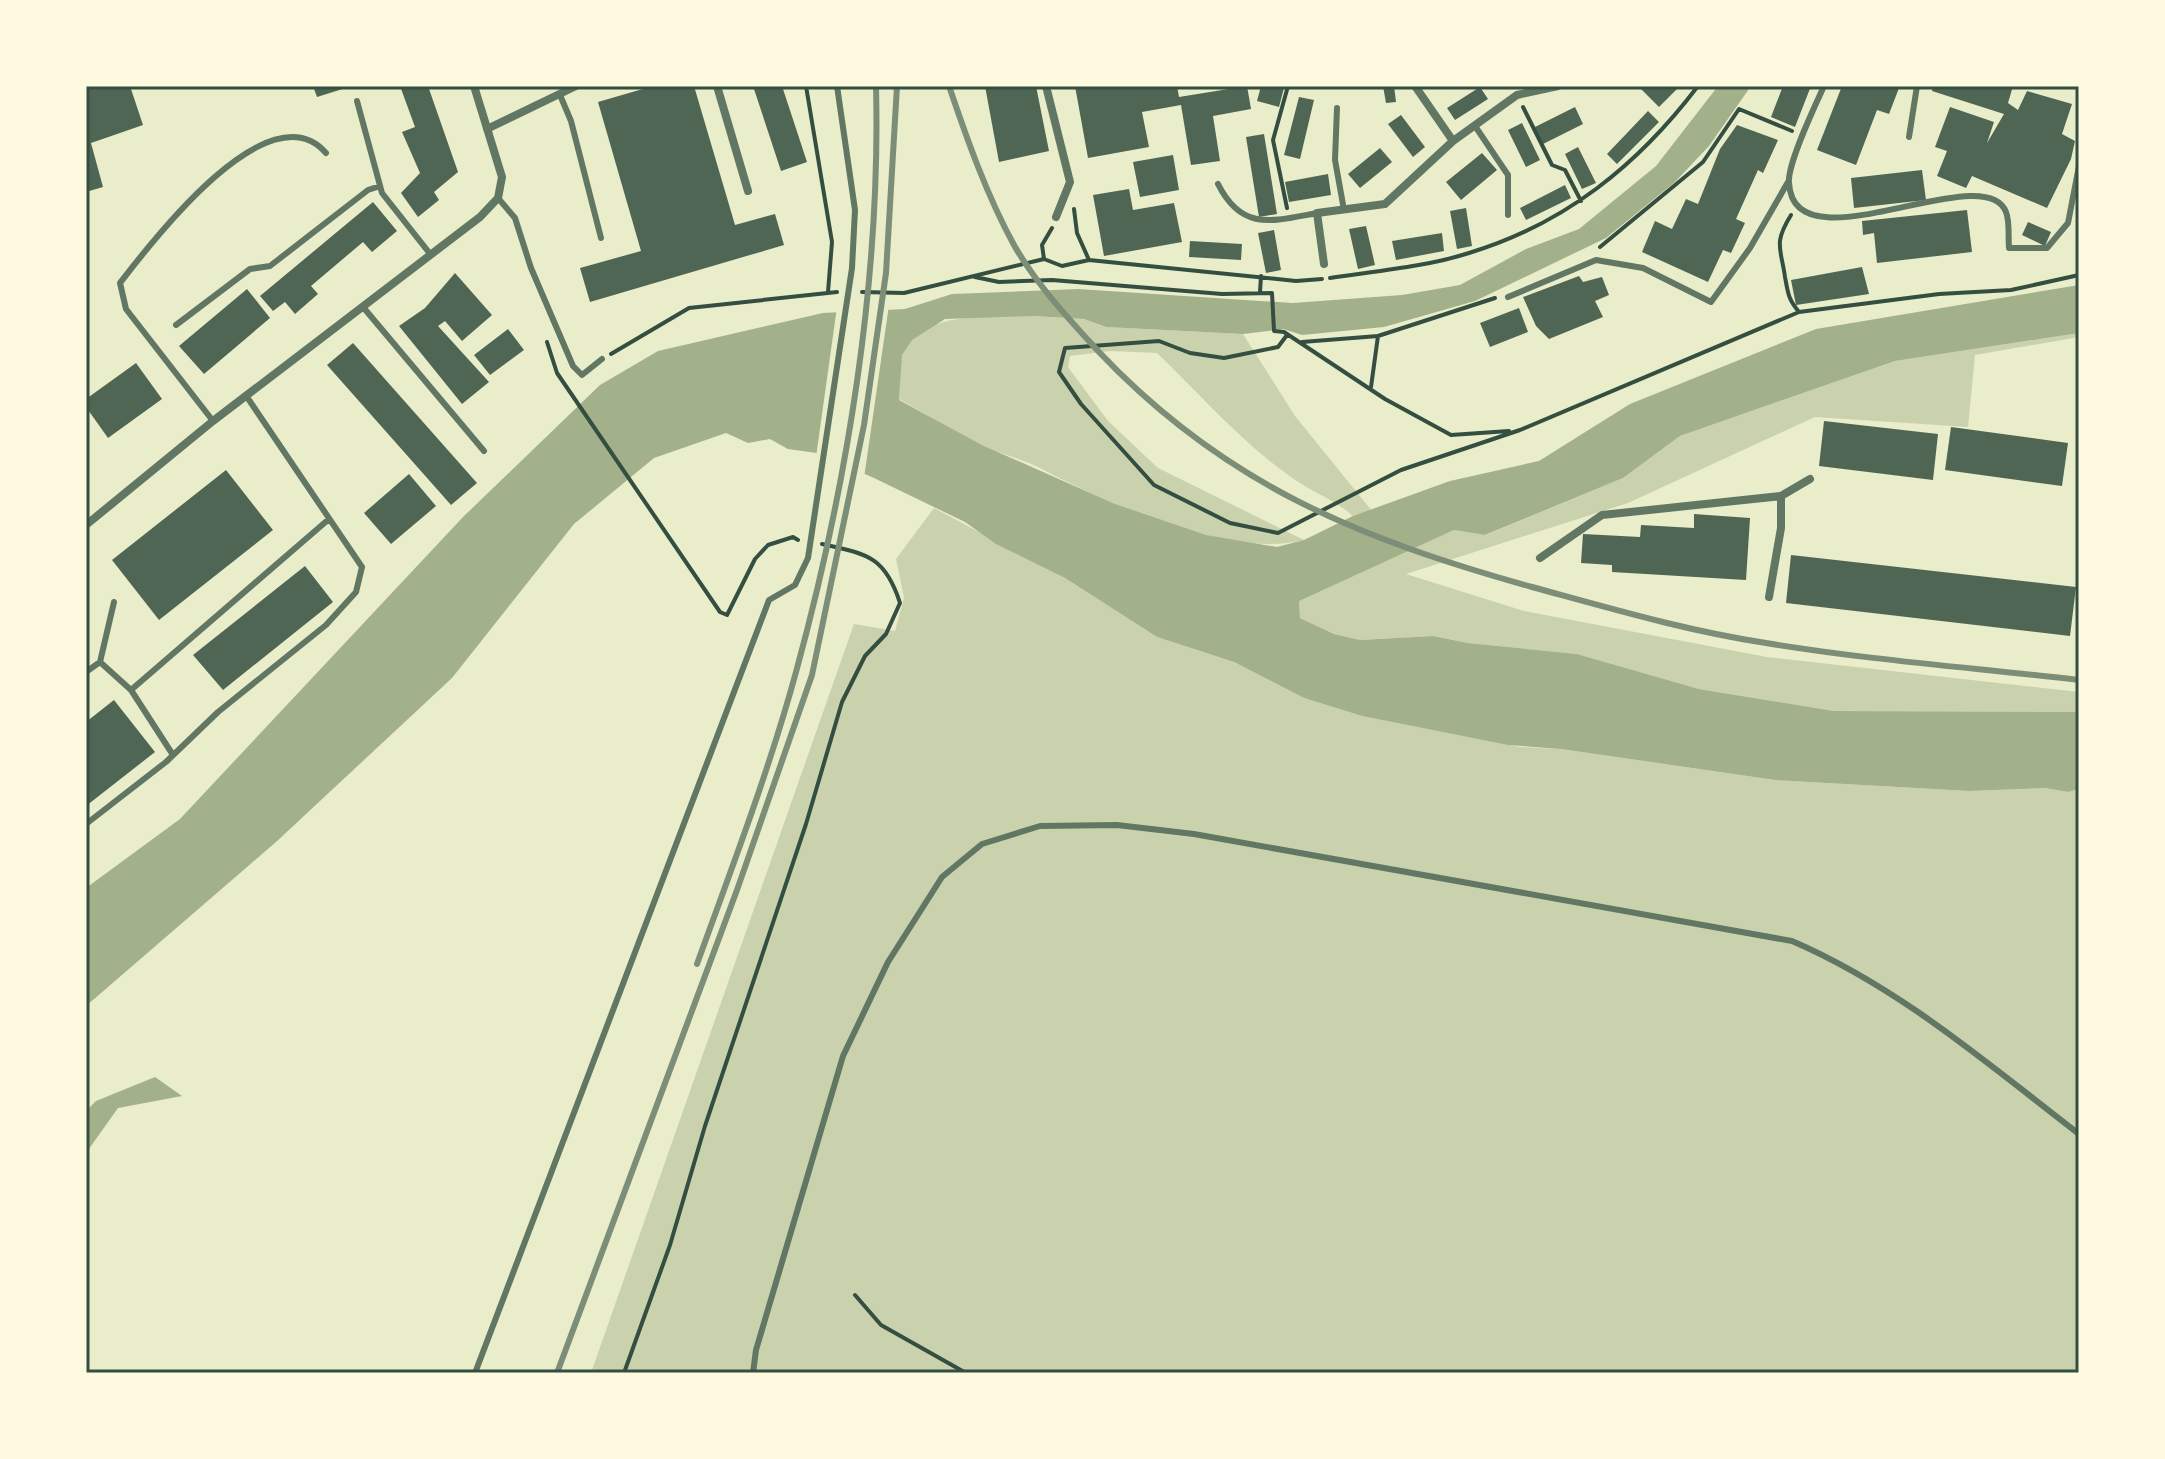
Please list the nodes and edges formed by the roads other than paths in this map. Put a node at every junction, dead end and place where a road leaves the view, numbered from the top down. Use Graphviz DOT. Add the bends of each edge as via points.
graph roads {
  1 [pos="474,86"];
  2 [pos="576,86"];
  3 [pos="717,86"];
  4 [pos="837,86"];
  5 [pos="1046,86"];
  6 [pos="1415,86"];
  7 [pos="1558,86"];
  8 [pos="1824,86"];
  9 [pos="1917,86"];
  10 [pos="560,95"];
  11 [pos="357,101"];
  12 [pos="1337,108"];
  13 [pos="1475,126"];
  14 [pos="487,129"];
  15 [pos="1909,137"];
  16 [pos="1453,141"];
  17 [pos="326,153"];
  18 [pos="2079,166"];
  19 [pos="1788,182"];
  20 [pos="1218,184"];
  21 [pos="380,186"];
  22 [pos="748,191"];
  23 [pos="498,198"];
  24 [pos="1344,210"];
  25 [pos="1317,213"];
  26 [pos="1508,215"];
  27 [pos="1056,217"];
  28 [pos="2079,221"];
  29 [pos="2068,223"];
  30 [pos="601,238"];
  31 [pos="431,255"];
  32 [pos="1324,264"];
  33 [pos="1508,297"];
  34 [pos="363,307"];
  35 [pos="176,325"];
  36 [pos="602,359"];
  37 [pos="247,397"];
  38 [pos="213,421"];
  39 [pos="484,451"];
  40 [pos="1810,479"];
  41 [pos="1781,496"];
  42 [pos="329,519"];
  43 [pos="86,525"];
  44 [pos="1540,558"];
  45 [pos="1769,597"];
  46 [pos="114,602"];
  47 [pos="100,662"];
  48 [pos="86,672"];
  49 [pos="131,690"];
  50 [pos="173,755"];
  51 [pos="86,824"];
  52 [pos="2079,1134"];
  53 [pos="475,1373"];
  54 [pos="753,1373"];
  1 -- 14 [label="street"];
  2 -- 10 [label="street"];
  3 -- 22 [label="street"];
  4 -- 53 [label="lane" via="855,210 852,268 808,558 795,585 769,600"];
  5 -- 27 [label="street" via="1070,182"];
  6 -- 16 [label="street"];
  7 -- 13 [label="street" via="1517,95"];
  8 -- 19 [label="lane"];
  9 -- 15 [label="lane"];
  10 -- 14 [label="street"];
  10 -- 30 [label="lane"];
  11 -- 21 [label="lane"];
  12 -- 24 [label="lane" via="1335,160"];
  13 -- 16 [label="street"];
  13 -- 26 [label="lane" via="1508,175"];
  14 -- 23 [label="street" via="502,177"];
  16 -- 24 [label="street" via="1385,204"];
  17 -- 38 [label="lane" via="319,145 293,138 274,141 224,166 163,227 120,283 126,309"];
  18 -- 29 [label="lane"];
  19 -- 29 [label="lane" via="1797,206 1812,215 1851,217 1973,194 2006,210 2009,248 2047,248"];
  19 -- 33 [label="lane" via="1711,302 1643,268 1596,260"];
  20 -- 25 [label="lane" via="1226,200 1250,218 1267,222"];
  21 -- 31 [label="lane"];
  21 -- 35 [label="lane" via="270,266 250,269"];
  23 -- 31 [label="street"];
  23 -- 36 [label="lane" via="515,218 573,366 582,375"];
  24 -- 25 [label="street"];
  25 -- 32 [label="street"];
  28 -- 29 [label="lane"];
  31 -- 34 [label="street"];
  34 -- 37 [label="street"];
  34 -- 39 [label="lane"];
  37 -- 38 [label="street"];
  37 -- 42 [label="lane"];
  38 -- 43 [label="street"];
  40 -- 41 [label="street"];
  41 -- 44 [label="street" via="1602,515"];
  41 -- 45 [label="street"];
  42 -- 49 [label="lane"];
  42 -- 50 [label="lane" via="362,567 356,592 326,625"];
  46 -- 47 [label="lane"];
  47 -- 48 [label="lane"];
  47 -- 49 [label="lane"];
  49 -- 50 [label="lane"];
  50 -- 51 [label="lane"];
  52 -- 54 [label="lane" via="1925,1016 1840,961 1792,941 1194,834 1117,825 1040,826 982,844 942,877 888,962 843,1056"];
}
